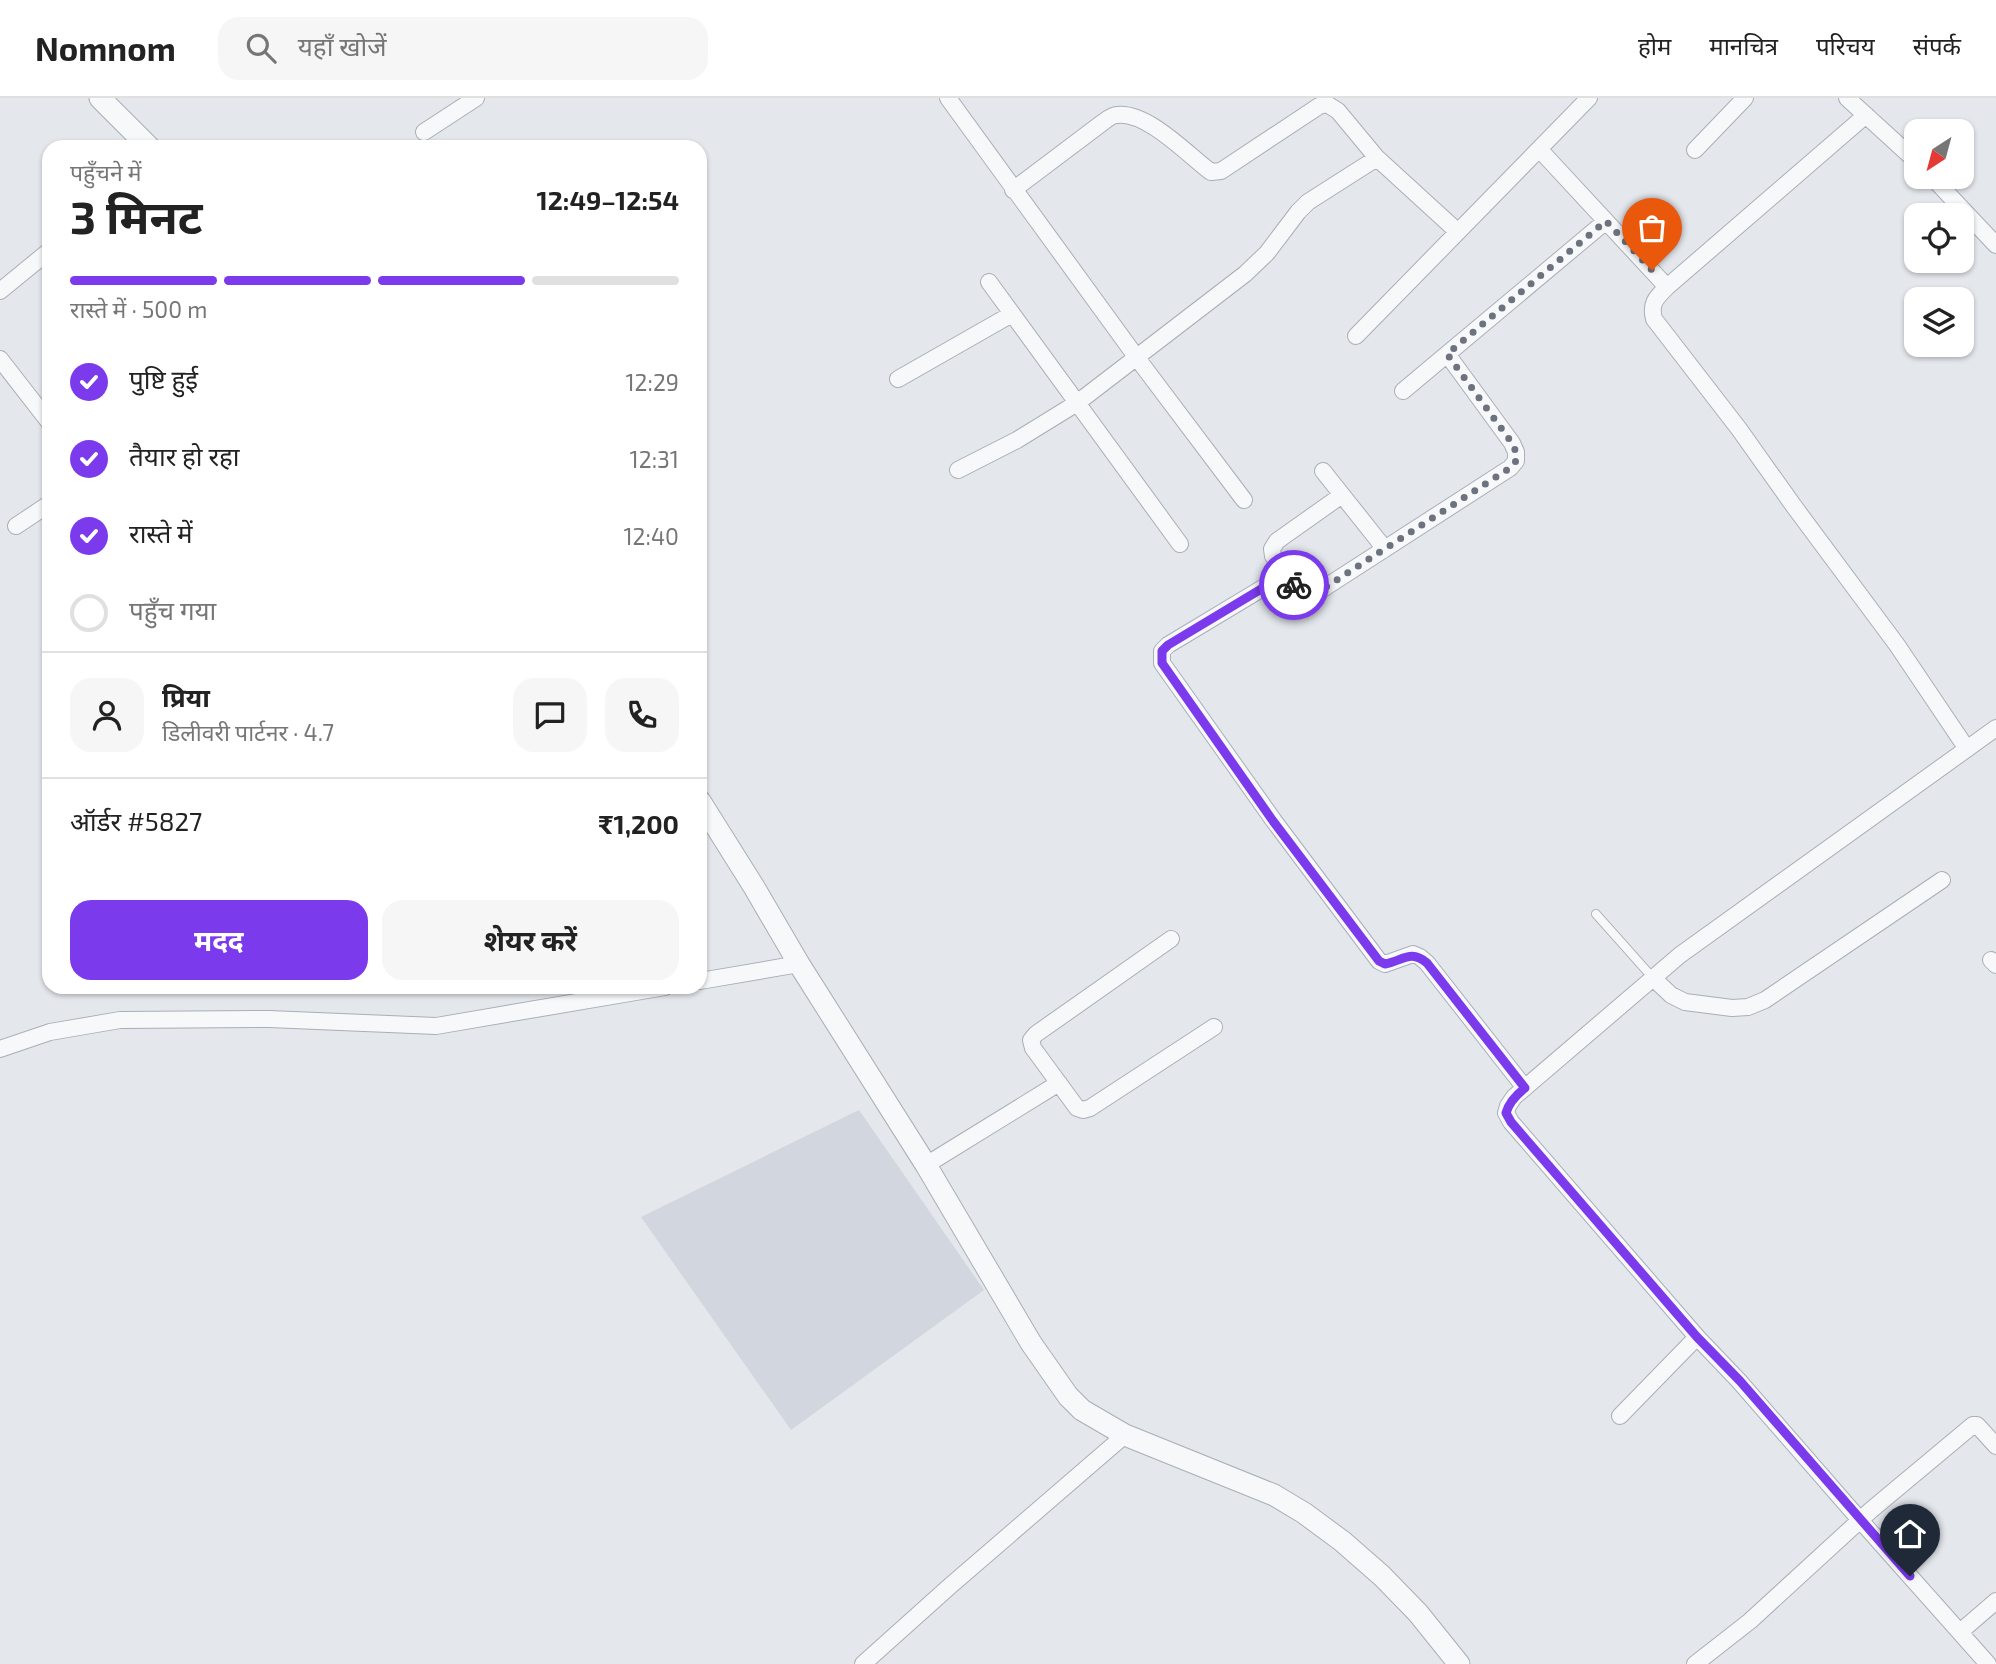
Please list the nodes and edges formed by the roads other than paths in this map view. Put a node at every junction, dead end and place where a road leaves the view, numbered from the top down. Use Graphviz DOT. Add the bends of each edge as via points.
graph roads {
  1 [pos="100,98"];
  2 [pos="476,98"];
  3 [pos="948,98"];
  4 [pos="1590,98"];
  5 [pos="1745,98"];
  6 [pos="1847,98"];
  7 [pos="1866,115"];
  8 [pos="424,132"];
  9 [pos="142,140"];
  10 [pos="1540,150"];
  11 [pos="1695,150"];
  12 [pos="1904,150"];
  13 [pos="1377,158"];
  14 [pos="1943,189"];
  15 [pos="1013,190"];
  16 [pos="1606,221"];
  17 [pos="1458,232"];
  18 [pos="1996,245"];
  19 [pos="42,257"];
  20 [pos="989,282"];
  21 [pos="1667,287"];
  22 [pos="0,291"];
  23 [pos="1012,314"];
  24 [pos="1356,336"];
  25 [pos="1447,354"];
  26 [pos="1137,358"];
  27 [pos="0,359"];
  28 [pos="898,379"];
  29 [pos="1403,391"];
  30 [pos="1077,403"];
  31 [pos="42,413"];
  32 [pos="958,470"];
  33 [pos="1323,471"];
  34 [pos="1342,495"];
  35 [pos="1244,499"];
  36 [pos="42,509"];
  37 [pos="16,526"];
  38 [pos="1180,544"];
  39 [pos="1385,549"];
  40 [pos="1286,574"];
  41 [pos="1996,728"];
  42 [pos="1967,749"];
  43 [pos="707,813"];
  44 [pos="1942,880"];
  45 [pos="1596,914"];
  46 [pos="1171,939"];
  47 [pos="799,964"];
  48 [pos="1653,978"];
  49 [pos="707,980"];
  50 [pos="623,994"];
  51 [pos="1214,1027"];
  52 [pos="0,1049"];
  53 [pos="1059,1083"];
  54 [pos="1525,1088"];
  55 [pos="926,1165"];
  56 [pos="1697,1337"];
  57 [pos="1620,1416"];
  58 [pos="1125,1434"];
  59 [pos="1996,1446"];
  60 [pos="1860,1520"];
  61 [pos="1996,1601"];
  62 [pos="1960,1632"];
  63 [pos="863,1664"];
  64 [pos="1459,1664"];
  65 [pos="1695,1664"];
  66 [pos="1988,1664"];
  1 -- 9 [label="street"];
  2 -- 8 [label="street"];
  3 -- 15 [label="street"];
  4 -- 10 [label="street"];
  5 -- 11 [label="street"];
  6 -- 7 [label="street"];
  7 -- 12 [label="street"];
  7 -- 21 [label="street"];
  10 -- 16 [label="street"];
  10 -- 17 [label="street"];
  13 -- 15 [label="street" via="1327,104 1221,171 1211,172 1150,124 1116,114"];
  13 -- 17 [label="street"];
  13 -- 26 [label="street" via="1308,202 1245,274"];
  14 -- 18 [label="street"];
  15 -- 26 [label="street"];
  16 -- 21 [label="street"];
  16 -- 25 [label="street"];
  17 -- 24 [label="street"];
  19 -- 22 [label="street"];
  20 -- 23 [label="street"];
  21 -- 42 [label="street" via="1651,309 1654,319 1889,634"];
  23 -- 28 [label="street"];
  23 -- 30 [label="street"];
  25 -- 29 [label="street"];
  25 -- 39 [label="street" via="1512,443 1516,461"];
  26 -- 30 [label="street"];
  26 -- 35 [label="street"];
  27 -- 31 [label="street"];
  30 -- 32 [label="street"];
  30 -- 38 [label="street"];
  33 -- 34 [label="street"];
  34 -- 39 [label="street"];
  34 -- 40 [label="street" via="1277,541 1273,556"];
  36 -- 37 [label="street"];
  39 -- 40 [label="street" via="1308,596"];
  40 -- 54 [label="street" via="1168,645 1162,651 1162,663 1379,961 1385,964 1413,954 1427,963"];
  41 -- 42 [label="street"];
  42 -- 48 [label="street"];
  43 -- 47 [label="street"];
  44 -- 48 [label="street" via="1748,1007 1685,1002"];
  45 -- 48 [label="lane"];
  46 -- 53 [label="street" via="1031,1040"];
  47 -- 49 [label="street"];
  47 -- 55 [label="street"];
  48 -- 54 [label="street"];
  50 -- 52 [label="street" via="436,1026 269,1019 120,1020 50,1032"];
  51 -- 53 [label="street" via="1090,1108 1077,1108"];
  53 -- 55 [label="street"];
  54 -- 56 [label="street" via="1508,1106 1511,1122"];
  55 -- 58 [label="street" via="1031,1343 1068,1396 1082,1410"];
  56 -- 57 [label="street"];
  56 -- 60 [label="street"];
  58 -- 63 [label="street"];
  58 -- 64 [label="street" via="1274,1495 1304,1513 1382,1576"];
  59 -- 60 [label="street" via="1973,1425"];
  60 -- 62 [label="street"];
  60 -- 65 [label="street"];
  61 -- 62 [label="street"];
  62 -- 66 [label="street"];
}
